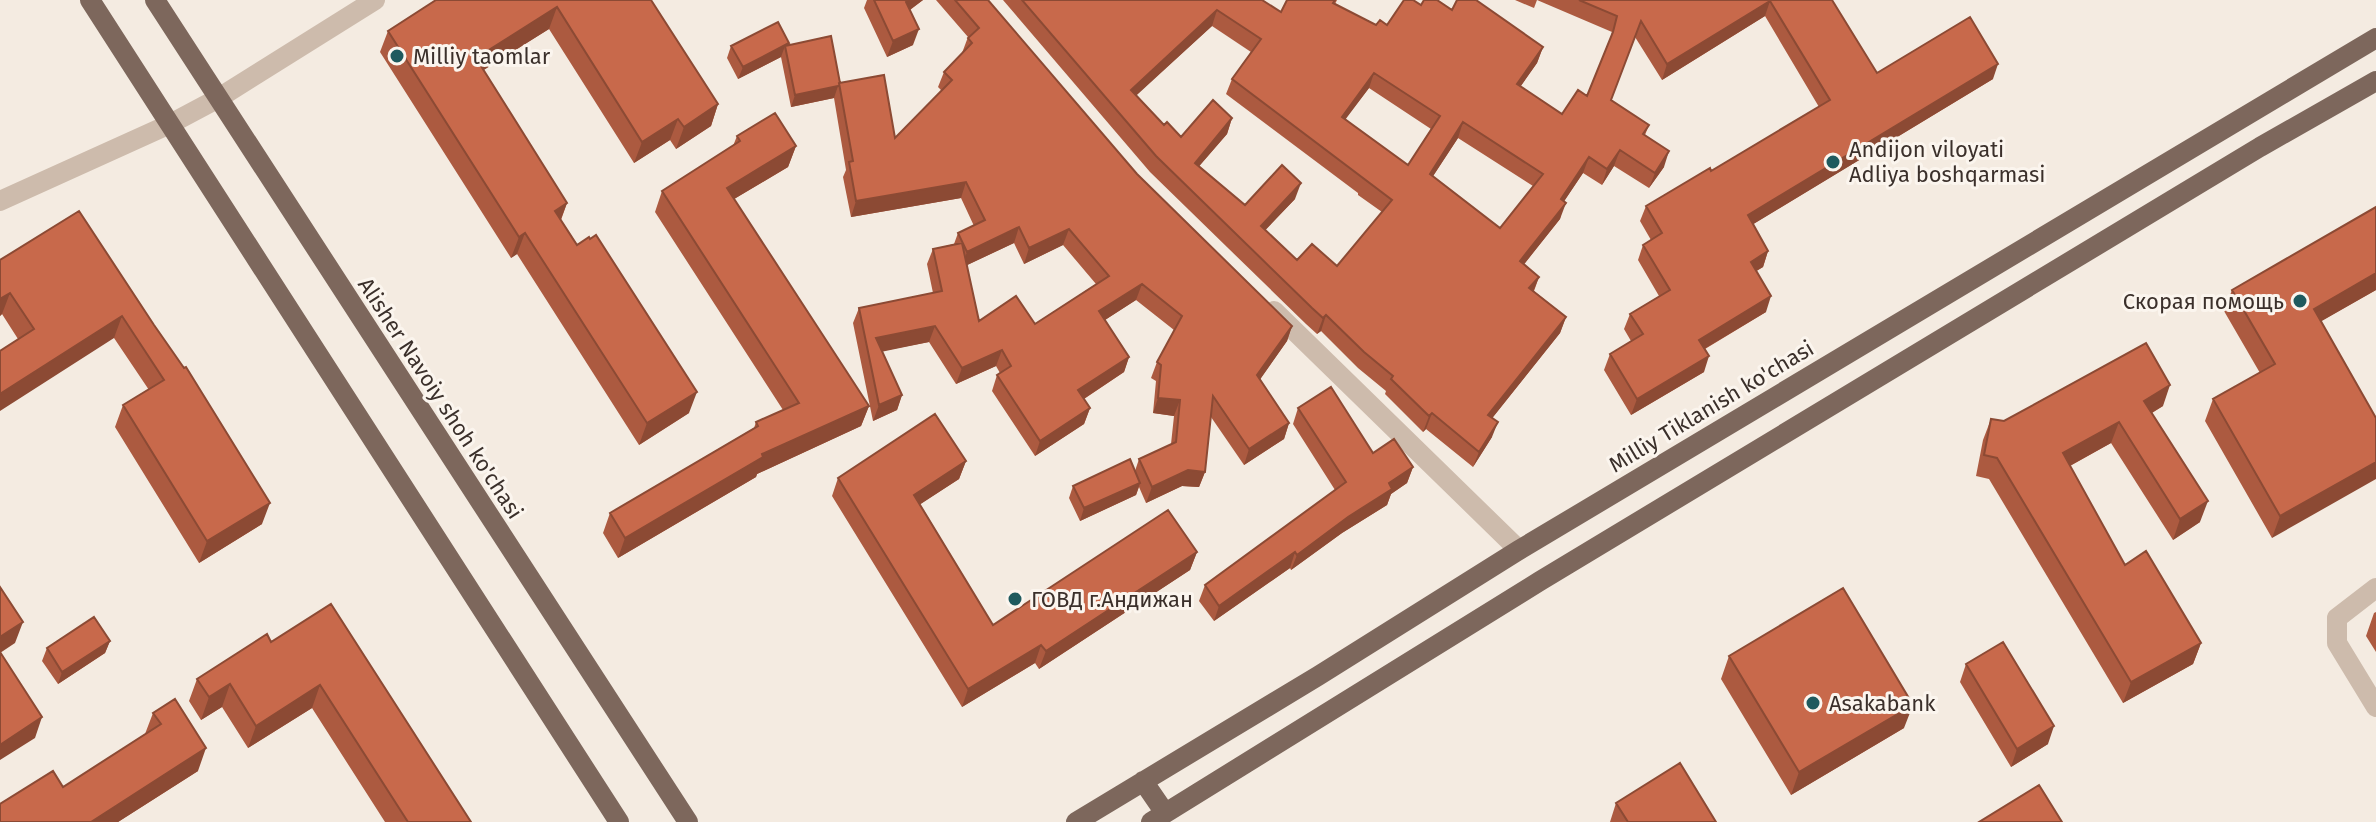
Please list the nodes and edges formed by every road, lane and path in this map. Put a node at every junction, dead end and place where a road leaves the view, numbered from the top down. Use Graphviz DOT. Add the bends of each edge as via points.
graph roads {
  1 [pos="90,0"];
  2 [pos="155,0"];
  3 [pos="375,0"];
  4 [pos="2376,38"];
  5 [pos="2376,81"];
  6 [pos="217,99"];
  7 [pos="170,124"];
  8 [pos="2116,191"];
  9 [pos="0,201"];
  10 [pos="2135,222"];
  11 [pos="1255,293"];
  12 [pos="1838,358"];
  13 [pos="1856,390"];
  14 [pos="1519,550"];
  15 [pos="2376,588"];
  16 [pos="1318,676"];
  17 [pos="1338,707"];
  18 [pos="2376,707"];
  19 [pos="1143,781"];
  20 [pos="1158,818"];
  21 [pos="619,822"];
  22 [pos="688,822"];
  23 [pos="1076,822"];
  1 -- 7 [label="main road"];
  2 -- 6 [label="main road, Alisher Navoiy shoh ko'chasi"];
  3 -- 6 [label="street"];
  4 -- 8 [label="main road, Milliy Tiklanish ko'chasi"];
  5 -- 10 [label="main road"];
  6 -- 7 [label="street"];
  6 -- 22 [label="main road, Alisher Navoiy shoh ko'chasi"];
  7 -- 9 [label="street"];
  7 -- 21 [label="main road"];
  8 -- 10 [label="main road"];
  8 -- 12 [label="main road, Milliy Tiklanish ko'chasi"];
  10 -- 13 [label="main road"];
  11 -- 14 [label="street"];
  12 -- 13 [label="main road"];
  12 -- 14 [label="main road, Milliy Tiklanish ko'chasi"];
  13 -- 17 [label="main road"];
  14 -- 16 [label="main road, Milliy Tiklanish ko'chasi"];
  15 -- 18 [label="street" via="2337,618 2337,643"];
  16 -- 17 [label="main road"];
  16 -- 19 [label="main road, Milliy Tiklanish ko'chasi"];
  17 -- 20 [label="main road"];
  19 -- 20 [label="main road"];
  19 -- 23 [label="main road, Milliy Tiklanish ko'chasi"];
}
